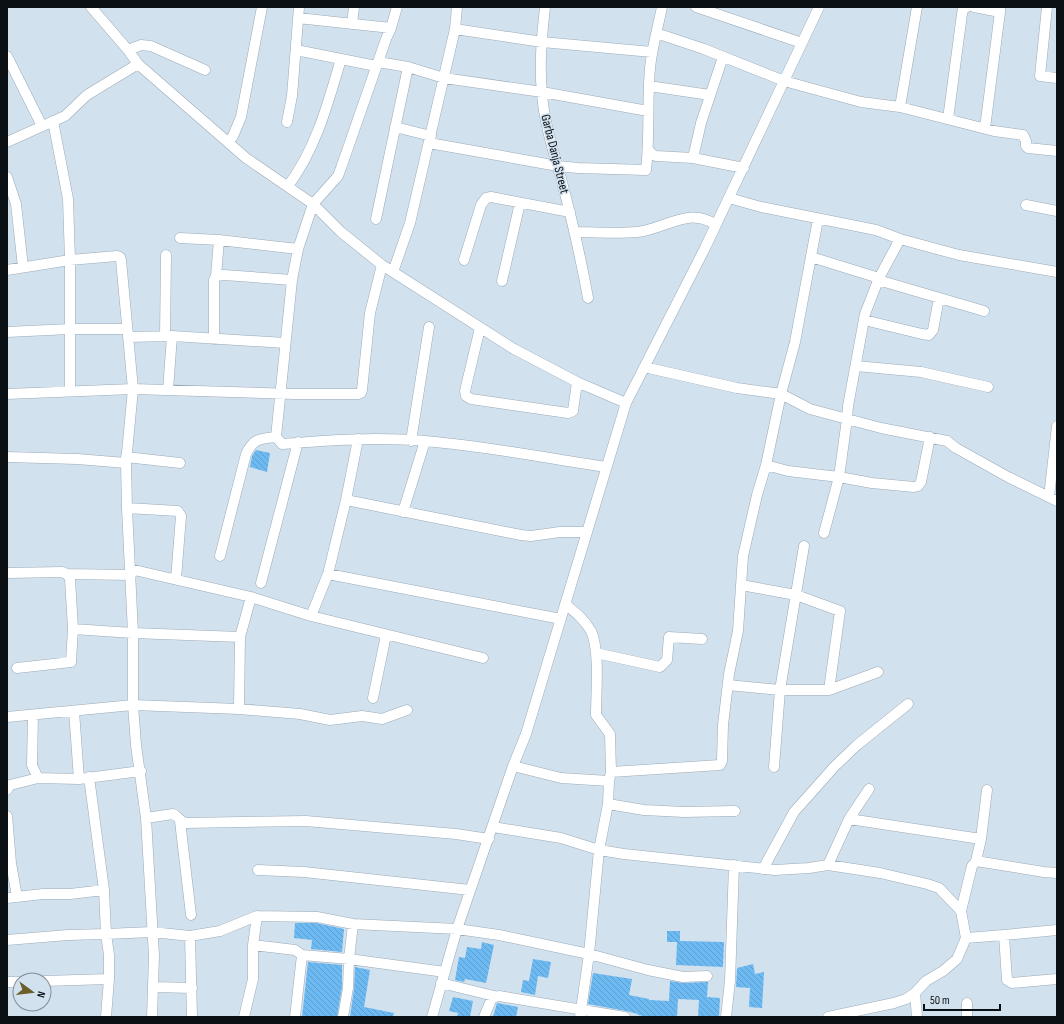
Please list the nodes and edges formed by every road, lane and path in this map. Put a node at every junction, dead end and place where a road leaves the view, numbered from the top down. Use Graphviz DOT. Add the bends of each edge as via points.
graph roads {
  1 [pos="91,7"];
  2 [pos="262,7"];
  3 [pos="299,7"];
  4 [pos="354,7"];
  5 [pos="397,7"];
  6 [pos="457,7"];
  7 [pos="545,7"];
  8 [pos="662,7"];
  9 [pos="696,7"];
  10 [pos="917,7"];
  11 [pos="967,7"];
  12 [pos="974,7"];
  13 [pos="1047,7"];
  14 [pos="815,8"];
  15 [pos="1000,10"];
  16 [pos="298,18"];
  17 [pos="352,24"];
  18 [pos="391,28"];
  19 [pos="456,29"];
  20 [pos="657,36"];
  21 [pos="542,42"];
  22 [pos="802,43"];
  23 [pos="128,50"];
  24 [pos="296,50"];
  25 [pos="652,52"];
  26 [pos="7,56"];
  27 [pos="724,57"];
  28 [pos="341,60"];
  29 [pos="138,64"];
  30 [pos="377,64"];
  31 [pos="408,67"];
  32 [pos="205,70"];
  33 [pos="444,78"];
  34 [pos="1057,78"];
  35 [pos="784,81"];
  36 [pos="649,86"];
  37 [pos="542,92"];
  38 [pos="710,95"];
  39 [pos="900,107"];
  40 [pos="648,111"];
  41 [pos="948,119"];
  42 [pos="53,121"];
  43 [pos="287,122"];
  44 [pos="42,126"];
  45 [pos="395,127"];
  46 [pos="986,128"];
  47 [pos="430,140"];
  48 [pos="7,142"];
  49 [pos="228,142"];
  50 [pos="648,150"];
  51 [pos="1057,151"];
  52 [pos="693,158"];
  53 [pos="558,166"];
  54 [pos="744,168"];
  55 [pos="7,177"];
  56 [pos="288,186"];
  57 [pos="729,198"];
  58 [pos="520,203"];
  59 [pos="314,204"];
  60 [pos="1026,205"];
  61 [pos="1057,211"];
  62 [pos="570,212"];
  63 [pos="376,218"];
  64 [pos="818,219"];
  65 [pos="716,225"];
  66 [pos="575,232"];
  67 [pos="180,238"];
  68 [pos="900,239"];
  69 [pos="219,240"];
  70 [pos="298,249"];
  71 [pos="166,255"];
  72 [pos="811,257"];
  73 [pos="70,260"];
  74 [pos="464,260"];
  75 [pos="382,265"];
  76 [pos="23,267"];
  77 [pos="7,270"];
  78 [pos="393,272"];
  79 [pos="1057,272"];
  80 [pos="216,276"];
  81 [pos="879,279"];
  82 [pos="292,280"];
  83 [pos="502,281"];
  84 [pos="588,298"];
  85 [pos="939,298"];
  86 [pos="984,311"];
  87 [pos="864,320"];
  88 [pos="429,327"];
  89 [pos="480,328"];
  90 [pos="70,329"];
  91 [pos="7,332"];
  92 [pos="128,333"];
  93 [pos="169,336"];
  94 [pos="214,338"];
  95 [pos="285,343"];
  96 [pos="856,366"];
  97 [pos="644,367"];
  98 [pos="578,382"];
  99 [pos="988,387"];
  100 [pos="133,389"];
  101 [pos="168,390"];
  102 [pos="70,391"];
  103 [pos="280,393"];
  104 [pos="7,394"];
  105 [pos="782,394"];
  106 [pos="626,403"];
  107 [pos="847,419"];
  108 [pos="1057,426"];
  109 [pos="276,437"];
  110 [pos="930,437"];
  111 [pos="358,439"];
  112 [pos="411,441"];
  113 [pos="425,441"];
  114 [pos="298,442"];
  115 [pos="7,457"];
  116 [pos="126,460"];
  117 [pos="180,463"];
  118 [pos="766,465"];
  119 [pos="606,467"];
  120 [pos="839,477"];
  121 [pos="1053,499"];
  122 [pos="346,500"];
  123 [pos="127,508"];
  124 [pos="403,512"];
  125 [pos="586,532"];
  126 [pos="824,533"];
  127 [pos="804,546"];
  128 [pos="220,556"];
  129 [pos="130,572"];
  130 [pos="7,573"];
  131 [pos="67,574"];
  132 [pos="328,574"];
  133 [pos="176,579"];
  134 [pos="261,583"];
  135 [pos="741,585"];
  136 [pos="796,595"];
  137 [pos="251,597"];
  138 [pos="565,604"];
  139 [pos="311,616"];
  140 [pos="561,619"];
  141 [pos="73,629"];
  142 [pos="133,633"];
  143 [pos="386,635"];
  144 [pos="240,637"];
  145 [pos="702,639"];
  146 [pos="596,653"];
  147 [pos="483,658"];
  148 [pos="17,668"];
  149 [pos="878,672"];
  150 [pos="728,685"];
  151 [pos="780,690"];
  152 [pos="829,690"];
  153 [pos="373,698"];
  154 [pos="908,704"];
  155 [pos="133,705"];
  156 [pos="239,709"];
  157 [pos="407,710"];
  158 [pos="74,711"];
  159 [pos="33,715"];
  160 [pos="7,717"];
  161 [pos="513,766"];
  162 [pos="774,767"];
  163 [pos="141,771"];
  164 [pos="610,776"];
  165 [pos="38,778"];
  166 [pos="84,778"];
  167 [pos="869,789"];
  168 [pos="7,790"];
  169 [pos="987,790"];
  170 [pos="608,804"];
  171 [pos="735,810"];
  172 [pos="7,816"];
  173 [pos="146,818"];
  174 [pos="849,819"];
  175 [pos="180,821"];
  176 [pos="493,827"];
  177 [pos="489,839"];
  178 [pos="981,839"];
  179 [pos="9,844"];
  180 [pos="599,850"];
  181 [pos="976,862"];
  182 [pos="734,865"];
  183 [pos="828,865"];
  184 [pos="763,869"];
  185 [pos="258,870"];
  186 [pos="1057,873"];
  187 [pos="10,881"];
  188 [pos="104,890"];
  189 [pos="470,890"];
  190 [pos="12,898"];
  191 [pos="961,911"];
  192 [pos="191,916"];
  193 [pos="257,916"];
  194 [pos="353,924"];
  195 [pos="457,929"];
  196 [pos="1057,930"];
  197 [pos="152,932"];
  198 [pos="106,934"];
  199 [pos="1004,935"];
  200 [pos="190,936"];
  201 [pos="966,938"];
  202 [pos="7,940"];
  203 [pos="253,945"];
  204 [pos="589,954"];
  205 [pos="302,955"];
  206 [pos="349,959"];
  207 [pos="445,972"];
  208 [pos="707,976"];
  209 [pos="1057,978"];
  210 [pos="109,979"];
  211 [pos="52,981"];
  212 [pos="441,984"];
  213 [pos="153,987"];
  214 [pos="192,988"];
  215 [pos="915,993"];
  216 [pos="494,996"];
  217 [pos="967,1003"];
  218 [pos="580,1014"];
  219 [pos="106,1017"];
  220 [pos="152,1017"];
  221 [pos="192,1017"];
  222 [pos="244,1017"];
  223 [pos="295,1017"];
  224 [pos="343,1017"];
  225 [pos="432,1017"];
  226 [pos="484,1017"];
  227 [pos="625,1017"];
  228 [pos="726,1017"];
  229 [pos="828,1017"];
  230 [pos="917,1017"];
  231 [pos="967,1017"];
  1 -- 23 [label="street"];
  2 -- 49 [label="street" via="241,117"];
  3 -- 16 [label="street"];
  4 -- 17 [label="street"];
  5 -- 18 [label="street"];
  6 -- 19 [label="street"];
  7 -- 21 [label="street, Garba Danja Street"];
  8 -- 20 [label="street"];
  9 -- 22 [label="street"];
  10 -- 39 [label="street"];
  11 -- 41 [label="street" via="962,14"];
  12 -- 15 [label="street"];
  13 -- 34 [label="street" via="1040,76"];
  14 -- 22 [label="street"];
  15 -- 46 [label="street"];
  16 -- 17 [label="street"];
  16 -- 24 [label="street"];
  17 -- 18 [label="street"];
  18 -- 30 [label="street"];
  19 -- 21 [label="street"];
  19 -- 33 [label="street"];
  20 -- 25 [label="street"];
  20 -- 27 [label="street" via="662,35"];
  21 -- 25 [label="street"];
  21 -- 37 [label="street, Garba Danja Street"];
  22 -- 35 [label="street"];
  23 -- 29 [label="street"];
  23 -- 32 [label="street" via="141,45 151,46"];
  24 -- 28 [label="street"];
  24 -- 43 [label="street"];
  25 -- 36 [label="street"];
  26 -- 44 [label="street"];
  27 -- 35 [label="street"];
  27 -- 38 [label="street"];
  28 -- 30 [label="street"];
  28 -- 56 [label="street" via="325,113 302,166"];
  29 -- 42 [label="street" via="87,95 65,116"];
  29 -- 49 [label="street"];
  30 -- 31 [label="street"];
  30 -- 59 [label="street" via="338,176"];
  31 -- 33 [label="street"];
  31 -- 45 [label="street"];
  33 -- 37 [label="street"];
  33 -- 47 [label="street"];
  35 -- 39 [label="street" via="861,102"];
  35 -- 54 [label="street"];
  36 -- 38 [label="street"];
  36 -- 40 [label="street"];
  37 -- 40 [label="street"];
  37 -- 53 [label="street, Garba Danja Street"];
  38 -- 52 [label="street"];
  39 -- 41 [label="street"];
  40 -- 50 [label="street"];
  41 -- 46 [label="street"];
  42 -- 44 [label="street"];
  42 -- 73 [label="street" via="68,199"];
  44 -- 48 [label="street"];
  45 -- 47 [label="street"];
  45 -- 63 [label="street"];
  46 -- 51 [label="street" via="1023,135 1028,148"];
  47 -- 53 [label="street"];
  47 -- 78 [label="street" via="410,223"];
  49 -- 56 [label="street" via="246,158"];
  50 -- 52 [label="street" via="656,156"];
  50 -- 53 [label="street" via="646,170"];
  52 -- 54 [label="street"];
  53 -- 62 [label="street, Garba Danja Street"];
  54 -- 57 [label="street"];
  55 -- 76 [label="street" via="16,204"];
  56 -- 59 [label="street"];
  57 -- 64 [label="street"];
  57 -- 65 [label="street"];
  58 -- 62 [label="street"];
  58 -- 74 [label="street" via="486,198 481,205"];
  58 -- 83 [label="street"];
  59 -- 70 [label="street"];
  59 -- 75 [label="street" via="341,232"];
  60 -- 61 [label="street"];
  62 -- 66 [label="street, Garba Danja Street"];
  64 -- 68 [label="street" via="876,230"];
  64 -- 72 [label="street"];
  65 -- 66 [label="street" via="709,220 687,217 639,232"];
  65 -- 97 [label="street"];
  66 -- 84 [label="street, Garba Danja Street"];
  67 -- 69 [label="street"];
  68 -- 79 [label="street" via="959,254"];
  68 -- 81 [label="street"];
  69 -- 70 [label="street"];
  69 -- 80 [label="street"];
  70 -- 82 [label="street"];
  71 -- 93 [label="street"];
  72 -- 81 [label="street"];
  72 -- 105 [label="street"];
  73 -- 76 [label="street"];
  73 -- 90 [label="street"];
  73 -- 92 [label="street" via="120,257"];
  75 -- 78 [label="street"];
  75 -- 103 [label="street" via="370,313 361,393"];
  76 -- 77 [label="street"];
  78 -- 89 [label="street"];
  80 -- 82 [label="street"];
  80 -- 94 [label="street"];
  81 -- 85 [label="street"];
  81 -- 87 [label="street"];
  82 -- 95 [label="street"];
  85 -- 86 [label="street"];
  85 -- 87 [label="street" via="933,330 929,335"];
  87 -- 96 [label="street"];
  88 -- 112 [label="street"];
  89 -- 98 [label="street"];
  89 -- 98 [label="street" via="465,391 466,396 471,399 568,413 573,412"];
  90 -- 91 [label="street"];
  90 -- 92 [label="street"];
  90 -- 102 [label="street"];
  92 -- 93 [label="street"];
  92 -- 100 [label="street"];
  93 -- 94 [label="street"];
  93 -- 101 [label="street"];
  94 -- 95 [label="street"];
  95 -- 103 [label="street"];
  96 -- 99 [label="street" via="921,372"];
  96 -- 107 [label="street"];
  97 -- 105 [label="street" via="737,388"];
  97 -- 106 [label="street"];
  98 -- 106 [label="street"];
  100 -- 101 [label="street"];
  100 -- 102 [label="street"];
  100 -- 116 [label="street"];
  101 -- 103 [label="street"];
  102 -- 104 [label="street"];
  103 -- 109 [label="street"];
  105 -- 107 [label="street" via="810,409"];
  105 -- 118 [label="street"];
  106 -- 119 [label="street"];
  107 -- 110 [label="street"];
  107 -- 120 [label="street"];
  108 -- 121 [label="street"];
  109 -- 114 [label="street" via="282,444"];
  109 -- 128 [label="street" via="260,439 251,444 246,454"];
  110 -- 120 [label="street" via="918,486 872,483"];
  110 -- 121 [label="street" via="946,441 984,464"];
  111 -- 112 [label="street"];
  111 -- 114 [label="street"];
  111 -- 122 [label="street"];
  112 -- 113 [label="street"];
  113 -- 119 [label="street"];
  113 -- 124 [label="street"];
  114 -- 134 [label="street"];
  115 -- 116 [label="street"];
  116 -- 117 [label="street"];
  116 -- 123 [label="street"];
  118 -- 120 [label="street" via="788,471"];
  118 -- 135 [label="street" via="743,556"];
  119 -- 125 [label="street"];
  120 -- 126 [label="street"];
  122 -- 124 [label="street"];
  122 -- 132 [label="street"];
  123 -- 129 [label="street"];
  123 -- 133 [label="street" via="178,511 181,516"];
  124 -- 125 [label="street" via="521,535"];
  125 -- 138 [label="street"];
  127 -- 136 [label="street"];
  129 -- 131 [label="street"];
  129 -- 133 [label="street"];
  129 -- 142 [label="street"];
  130 -- 131 [label="street"];
  131 -- 141 [label="street" via="70,579"];
  132 -- 139 [label="street"];
  132 -- 140 [label="street"];
  133 -- 137 [label="street"];
  135 -- 136 [label="street"];
  135 -- 150 [label="street" via="738,631"];
  136 -- 151 [label="street"];
  136 -- 152 [label="street" via="840,611"];
  137 -- 139 [label="street"];
  137 -- 144 [label="street"];
  138 -- 140 [label="street"];
  138 -- 146 [label="street" via="581,617 591,632"];
  139 -- 143 [label="street"];
  140 -- 161 [label="street" via="526,734"];
  141 -- 142 [label="street"];
  141 -- 148 [label="street" via="71,662"];
  142 -- 144 [label="street"];
  142 -- 155 [label="street"];
  143 -- 147 [label="street"];
  143 -- 153 [label="street"];
  144 -- 156 [label="street"];
  145 -- 146 [label="street" via="669,637 667,660 660,667"];
  146 -- 164 [label="street" via="596,716 610,734"];
  149 -- 152 [label="street"];
  150 -- 151 [label="street"];
  150 -- 164 [label="street" via="720,765"];
  151 -- 152 [label="street"];
  151 -- 162 [label="street"];
  154 -- 184 [label="street" via="856,745 794,812"];
  155 -- 156 [label="street"];
  155 -- 158 [label="street"];
  155 -- 163 [label="street"];
  156 -- 157 [label="street" via="300,714 330,720 362,716 382,718"];
  158 -- 159 [label="street"];
  158 -- 166 [label="street"];
  159 -- 160 [label="street"];
  159 -- 165 [label="street" via="32,765"];
  161 -- 164 [label="street" via="561,778"];
  161 -- 176 [label="street"];
  163 -- 166 [label="street"];
  163 -- 173 [label="street"];
  164 -- 170 [label="street"];
  165 -- 166 [label="street"];
  165 -- 168 [label="street" via="10,785"];
  166 -- 188 [label="street"];
  167 -- 174 [label="street"];
  169 -- 178 [label="street"];
  170 -- 171 [label="street" via="644,810 684,812"];
  170 -- 180 [label="street"];
  172 -- 179 [label="street"];
  173 -- 175 [label="street" via="173,814"];
  173 -- 197 [label="street"];
  174 -- 178 [label="street"];
  174 -- 183 [label="street"];
  175 -- 177 [label="street" via="306,821"];
  175 -- 192 [label="street"];
  176 -- 177 [label="street"];
  176 -- 180 [label="street" via="561,838"];
  177 -- 189 [label="street"];
  178 -- 181 [label="street"];
  179 -- 187 [label="street"];
  180 -- 182 [label="street"];
  180 -- 204 [label="street"];
  181 -- 186 [label="street"];
  181 -- 191 [label="street" via="972,866"];
  182 -- 184 [label="street"];
  182 -- 228 [label="street" via="730,981"];
  183 -- 184 [label="street"];
  183 -- 191 [label="street" via="880,873 935,886"];
  185 -- 189 [label="street" via="304,872"];
  187 -- 190 [label="street"];
  188 -- 190 [label="street"];
  188 -- 198 [label="street"];
  189 -- 195 [label="street"];
  191 -- 201 [label="street"];
  193 -- 194 [label="street" via="317,917"];
  193 -- 200 [label="street" via="220,932"];
  193 -- 203 [label="street"];
  194 -- 195 [label="street"];
  194 -- 206 [label="street"];
  195 -- 204 [label="street"];
  195 -- 207 [label="street"];
  196 -- 199 [label="street"];
  197 -- 198 [label="street"];
  197 -- 200 [label="street"];
  197 -- 213 [label="street"];
  198 -- 202 [label="street"];
  198 -- 210 [label="street"];
  199 -- 201 [label="street"];
  199 -- 209 [label="street" via="1007,980 1012,983"];
  200 -- 214 [label="street"];
  201 -- 215 [label="street" via="956,959 926,981"];
  203 -- 205 [label="street" via="295,950"];
  203 -- 222 [label="street" via="253,979"];
  204 -- 208 [label="street" via="683,977"];
  204 -- 218 [label="street"];
  205 -- 206 [label="street"];
  205 -- 223 [label="street"];
  206 -- 207 [label="street"];
  206 -- 224 [label="street"];
  207 -- 212 [label="street"];
  210 -- 211 [label="street"];
  210 -- 219 [label="street"];
  212 -- 216 [label="street"];
  212 -- 225 [label="street"];
  213 -- 214 [label="street"];
  213 -- 220 [label="street"];
  214 -- 221 [label="street"];
  215 -- 229 [label="street" via="894,1003"];
  215 -- 230 [label="street"];
  216 -- 218 [label="street"];
  216 -- 226 [label="street"];
  217 -- 231 [label="street"];
  218 -- 227 [label="street"];
}
